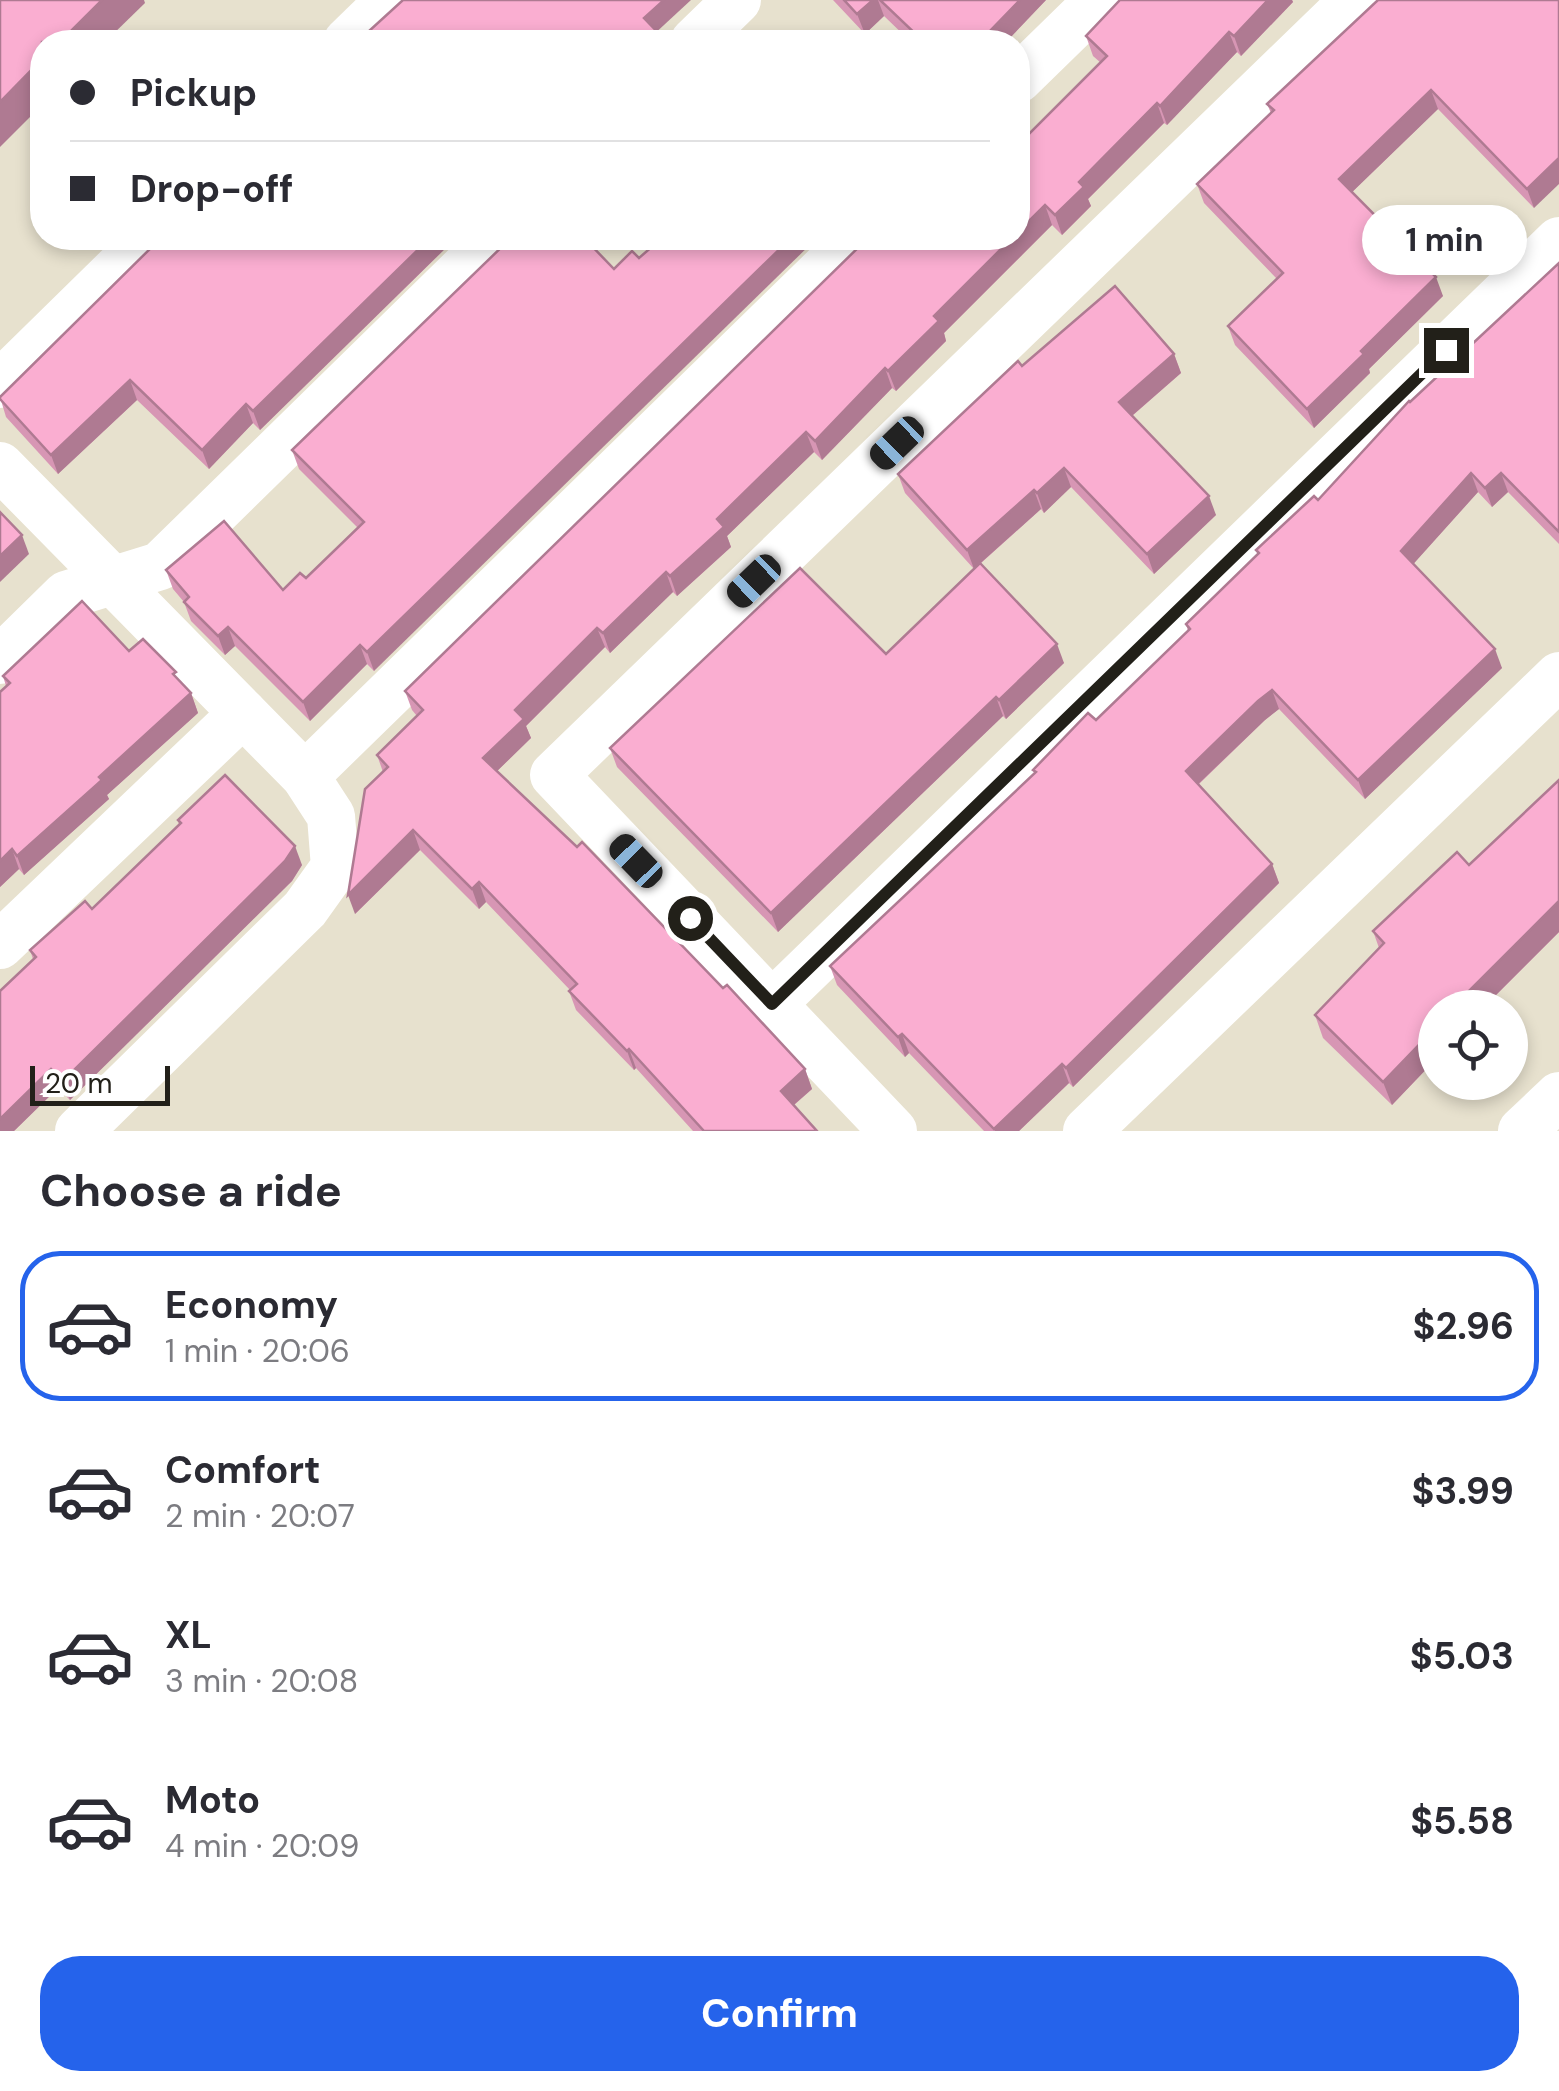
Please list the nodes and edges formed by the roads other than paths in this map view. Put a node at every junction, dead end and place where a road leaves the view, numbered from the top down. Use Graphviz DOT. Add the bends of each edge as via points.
graph roads {
  1 [pos="390,0"];
  2 [pos="737,0"];
  3 [pos="1099,0"];
  4 [pos="1354,0"];
  5 [pos="359,30"];
  6 [pos="706,30"];
  7 [pos="1030,68"];
  8 [pos="1559,241"];
  9 [pos="137,250"];
  10 [pos="483,250"];
  11 [pos="844,250"];
  12 [pos="0,384"];
  13 [pos="0,466"];
  14 [pos="112,581"];
  15 [pos="0,660"];
  16 [pos="1559,676"];
  17 [pos="243,713"];
  18 [pos="305,776"];
  19 [pos="0,946"];
  20 [pos="772,1004"];
  21 [pos="1559,1096"];
  22 [pos="79,1131"];
  23 [pos="893,1131"];
  24 [pos="1087,1131"];
  25 [pos="1522,1131"];
  1 -- 5 [label="street"];
  2 -- 6 [label="street"];
  3 -- 7 [label="street"];
  4 -- 20 [label="street" via="554,775"];
  8 -- 20 [label="street"];
  9 -- 12 [label="street"];
  10 -- 14 [label="street" via="160,566"];
  11 -- 18 [label="street"];
  13 -- 14 [label="street"];
  14 -- 15 [label="street" via="66,595"];
  14 -- 17 [label="street"];
  16 -- 24 [label="street"];
  17 -- 18 [label="street"];
  17 -- 19 [label="street"];
  18 -- 22 [label="street" via="331,816 335,867 305,909"];
  20 -- 23 [label="street"];
  21 -- 25 [label="street"];
}
